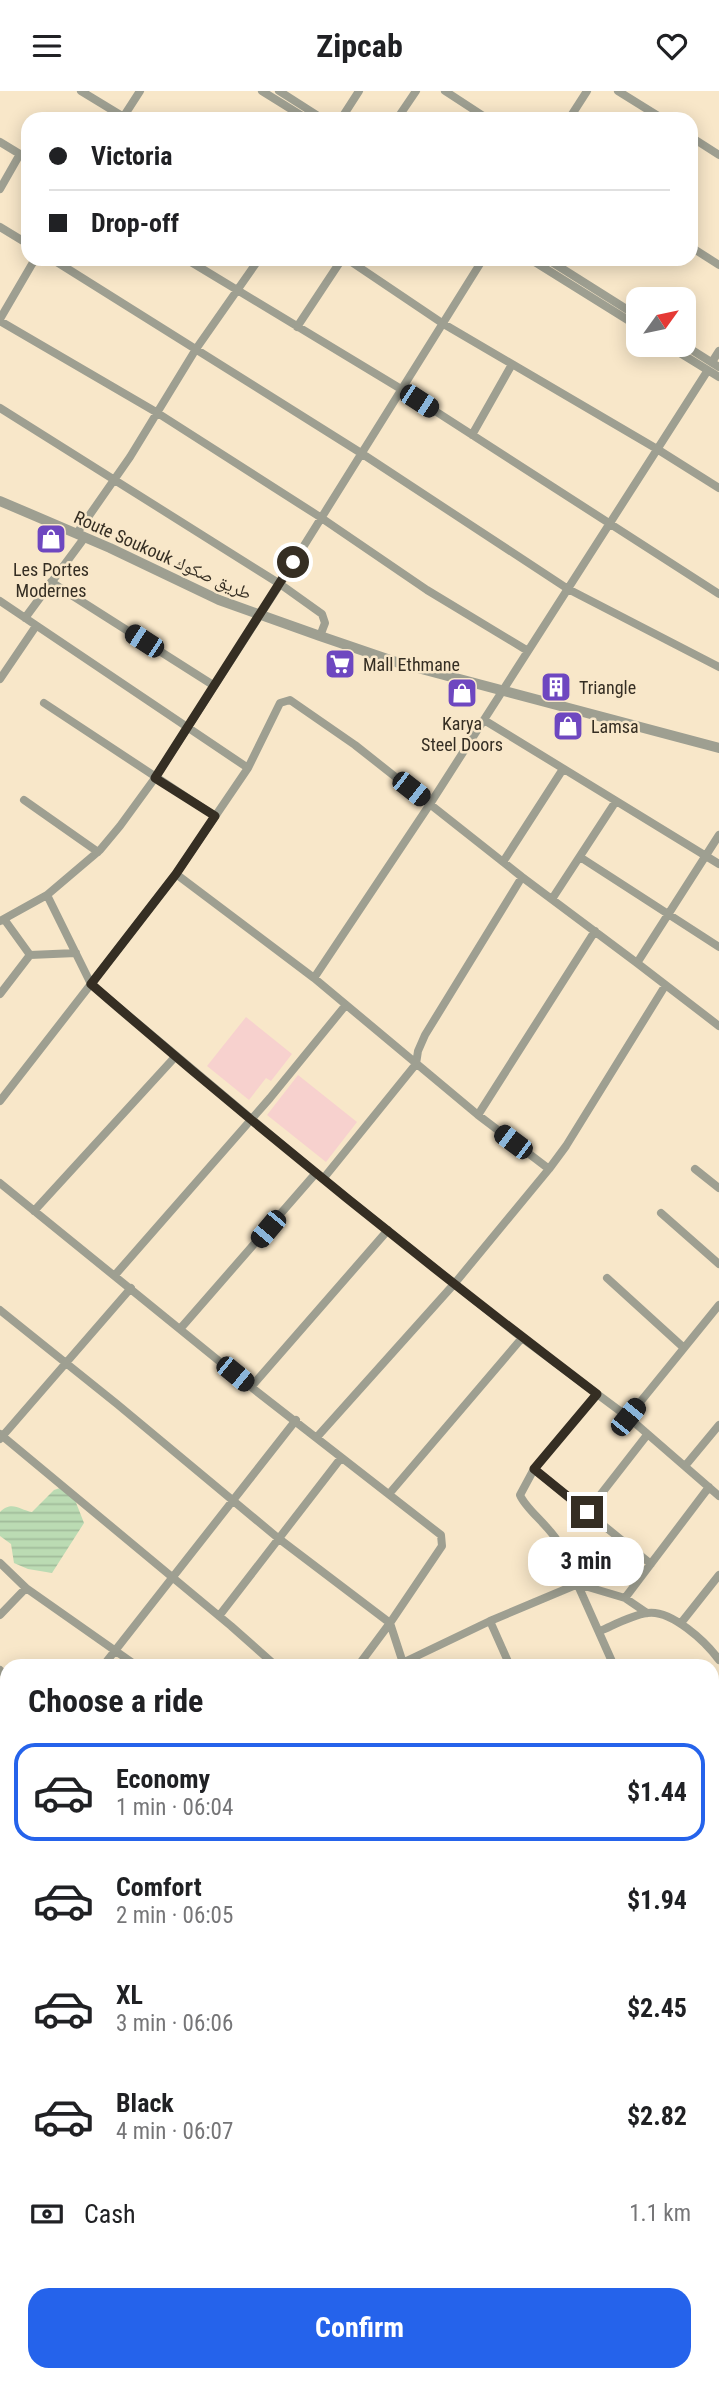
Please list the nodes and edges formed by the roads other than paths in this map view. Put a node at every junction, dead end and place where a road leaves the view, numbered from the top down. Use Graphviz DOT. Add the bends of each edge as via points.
graph roads {
  1 [pos="81,91"];
  2 [pos="140,91"];
  3 [pos="262,91"];
  4 [pos="279,91"];
  5 [pos="359,91"];
  6 [pos="416,91"];
  7 [pos="445,91"];
  8 [pos="587,91"];
  9 [pos="618,91"];
  10 [pos="114,112"];
  11 [pos="128,112"];
  12 [pos="296,112"];
  13 [pos="313,112"];
  14 [pos="346,112"];
  15 [pos="402,112"];
  16 [pos="477,112"];
  17 [pos="574,112"];
  18 [pos="652,112"];
  19 [pos="0,142"];
  20 [pos="698,142"];
  21 [pos="20,154"];
  22 [pos="719,155"];
  23 [pos="0,189"];
  24 [pos="0,227"];
  25 [pos="21,240"];
  26 [pos="698,252"];
  27 [pos="719,265"];
  28 [pos="31,266"];
  29 [pos="63,266"];
  30 [pos="197,266"];
  31 [pos="255,266"];
  32 [pos="339,266"];
  33 [pos="355,266"];
  34 [pos="479,266"];
  35 [pos="541,266"];
  36 [pos="558,266"];
  37 [pos="236,291"];
  38 [pos="626,309"];
  39 [pos="626,319"];
  40 [pos="0,320"];
  41 [pos="442,323"];
  42 [pos="297,327"];
  43 [pos="196,349"];
  44 [pos="719,351"];
  45 [pos="696,354"];
  46 [pos="692,357"];
  47 [pos="511,366"];
  48 [pos="713,367"];
  49 [pos="719,377"];
  50 [pos="401,389"];
  51 [pos="0,408"];
  52 [pos="156,412"];
  53 [pos="472,435"];
  54 [pos="657,449"];
  55 [pos="360,453"];
  56 [pos="114,481"];
  57 [pos="719,488"];
  58 [pos="0,501"];
  59 [pos="320,517"];
  60 [pos="610,524"];
  61 [pos="81,535"];
  62 [pos="51,582"];
  63 [pos="280,584"];
  64 [pos="568,589"];
  65 [pos="719,594"];
  66 [pos="0,601"];
  67 [pos="259,615"];
  68 [pos="24,618"];
  69 [pos="36,626"];
  70 [pos="320,636"];
  71 [pos="528,651"];
  72 [pos="719,667"];
  73 [pos="0,679"];
  74 [pos="213,685"];
  75 [pos="503,690"];
  76 [pos="44,703"];
  77 [pos="484,720"];
  78 [pos="187,727"];
  79 [pos="719,748"];
  80 [pos="248,768"];
  81 [pos="563,769"];
  82 [pos="155,778"];
  83 [pos="24,800"];
  84 [pos="616,801"];
  85 [pos="430,804"];
  86 [pos="215,816"];
  87 [pos="719,835"];
  88 [pos="98,852"];
  89 [pos="706,856"];
  90 [pos="580,857"];
  91 [pos="503,862"];
  92 [pos="719,864"];
  93 [pos="176,874"];
  94 [pos="522,877"];
  95 [pos="47,895"];
  96 [pos="552,899"];
  97 [pos="669,914"];
  98 [pos="2,920"];
  99 [pos="595,931"];
  100 [pos="719,947"];
  101 [pos="76,954"];
  102 [pos="30,955"];
  103 [pos="637,963"];
  104 [pos="314,978"];
  105 [pos="91,984"];
  106 [pos="665,986"];
  107 [pos="0,994"];
  108 [pos="345,1006"];
  109 [pos="719,1026"];
  110 [pos="175,1057"];
  111 [pos="416,1064"];
  112 [pos="0,1101"];
  113 [pos="478,1115"];
  114 [pos="250,1119"];
  115 [pos="549,1169"];
  116 [pos="695,1169"];
  117 [pos="316,1173"];
  118 [pos="323,1179"];
  119 [pos="0,1183"];
  120 [pos="719,1188"];
  121 [pos="34,1211"];
  122 [pos="661,1213"];
  123 [pos="387,1230"];
  124 [pos="719,1264"];
  125 [pos="115,1275"];
  126 [pos="607,1278"];
  127 [pos="455,1283"];
  128 [pos="131,1288"];
  129 [pos="719,1305"];
  130 [pos="0,1310"];
  131 [pos="180,1329"];
  132 [pos="522,1338"];
  133 [pos="684,1348"];
  134 [pos="66,1363"];
  135 [pos="251,1387"];
  136 [pos="597,1394"];
  137 [pos="628,1417"];
  138 [pos="296,1420"];
  139 [pos="719,1425"];
  140 [pos="647,1435"];
  141 [pos="1,1436"];
  142 [pos="317,1437"];
  143 [pos="341,1458"];
  144 [pos="685,1466"];
  145 [pos="534,1469"];
  146 [pos="709,1487"];
  147 [pos="389,1494"];
  148 [pos="719,1496"];
  149 [pos="232,1500"];
  150 [pos="587,1512"];
  151 [pos="278,1538"];
  152 [pos="0,1563"];
  153 [pos="651,1564"];
  154 [pos="719,1575"];
  155 [pos="173,1577"];
  156 [pos="578,1584"];
  157 [pos="26,1588"];
  158 [pos="625,1598"];
  159 [pos="647,1612"];
  160 [pos="0,1615"];
  161 [pos="219,1616"];
  162 [pos="490,1621"];
  163 [pos="390,1623"];
  164 [pos="681,1623"];
  165 [pos="600,1631"];
  166 [pos="117,1650"];
  167 [pos="109,1659"];
  168 [pos="128,1659"];
  169 [pos="268,1659"];
  170 [pos="363,1659"];
  171 [pos="399,1659"];
  172 [pos="413,1659"];
  173 [pos="507,1659"];
  174 [pos="611,1659"];
  175 [pos="718,1659"];
  1 -- 10 [label="street"];
  2 -- 11 [label="street"];
  3 -- 12 [label="street"];
  4 -- 13 [label="street"];
  5 -- 14 [label="street"];
  6 -- 15 [label="street"];
  7 -- 16 [label="street"];
  8 -- 17 [label="street"];
  9 -- 18 [label="street"];
  19 -- 21 [label="street"];
  20 -- 22 [label="street"];
  21 -- 23 [label="street"];
  24 -- 25 [label="street"];
  26 -- 27 [label="street"];
  28 -- 40 [label="street"];
  29 -- 43 [label="street"];
  30 -- 37 [label="street"];
  31 -- 37 [label="street"];
  32 -- 42 [label="street"];
  33 -- 41 [label="street"];
  34 -- 41 [label="street"];
  35 -- 39 [label="street"];
  36 -- 38 [label="street"];
  37 -- 42 [label="street"];
  37 -- 43 [label="street"];
  40 -- 52 [label="street"];
  41 -- 47 [label="street"];
  41 -- 50 [label="street"];
  42 -- 50 [label="street"];
  43 -- 52 [label="street"];
  43 -- 55 [label="street"];
  44 -- 48 [label="street"];
  45 -- 48 [label="street"];
  46 -- 48 [label="street"];
  47 -- 53 [label="street"];
  47 -- 54 [label="street"];
  48 -- 49 [label="street"];
  48 -- 54 [label="street"];
  50 -- 53 [label="street"];
  50 -- 55 [label="street"];
  51 -- 56 [label="street"];
  52 -- 56 [label="street"];
  52 -- 59 [label="street"];
  53 -- 60 [label="street"];
  54 -- 57 [label="street"];
  54 -- 60 [label="street"];
  55 -- 59 [label="street"];
  55 -- 64 [label="street"];
  56 -- 61 [label="street"];
  56 -- 63 [label="street"];
  58 -- 61 [label="street, Route Soukouk طريق صكوك"];
  59 -- 63 [label="street"];
  59 -- 71 [label="street"];
  60 -- 64 [label="street"];
  60 -- 65 [label="street"];
  61 -- 62 [label="street"];
  61 -- 67 [label="street, Route Soukouk طريق صكوك"];
  62 -- 68 [label="street"];
  62 -- 74 [label="street"];
  63 -- 67 [label="street"];
  63 -- 70 [label="street" via="323,614"];
  64 -- 71 [label="street"];
  64 -- 72 [label="street"];
  66 -- 68 [label="street"];
  67 -- 70 [label="street, Route Soukouk طريق صكوك"];
  67 -- 74 [label="street"];
  68 -- 69 [label="street"];
  69 -- 73 [label="street"];
  69 -- 78 [label="street"];
  70 -- 75 [label="street, Route Soukouk طريق صكوك"];
  71 -- 75 [label="street"];
  74 -- 78 [label="street"];
  75 -- 77 [label="street"];
  75 -- 79 [label="street, Route Soukouk طريق صكوك"];
  76 -- 82 [label="street"];
  77 -- 81 [label="street"];
  77 -- 85 [label="street"];
  78 -- 80 [label="street"];
  78 -- 82 [label="street"];
  80 -- 85 [label="street" via="280,703 290,700"];
  80 -- 86 [label="street"];
  81 -- 84 [label="street"];
  81 -- 91 [label="street"];
  82 -- 86 [label="street"];
  82 -- 88 [label="street"];
  83 -- 88 [label="street"];
  84 -- 89 [label="street"];
  84 -- 90 [label="street"];
  85 -- 91 [label="street"];
  85 -- 104 [label="street"];
  86 -- 93 [label="street"];
  87 -- 89 [label="street"];
  88 -- 95 [label="street"];
  89 -- 92 [label="street"];
  89 -- 97 [label="street"];
  90 -- 96 [label="street"];
  90 -- 97 [label="street"];
  91 -- 94 [label="street"];
  93 -- 104 [label="street"];
  93 -- 105 [label="street"];
  94 -- 96 [label="street"];
  94 -- 111 [label="street" via="420,1044"];
  95 -- 98 [label="street"];
  95 -- 101 [label="street"];
  96 -- 99 [label="street"];
  97 -- 100 [label="street"];
  97 -- 103 [label="street"];
  98 -- 102 [label="street"];
  99 -- 103 [label="street"];
  99 -- 113 [label="street"];
  101 -- 102 [label="street"];
  101 -- 105 [label="street"];
  102 -- 107 [label="street"];
  103 -- 106 [label="street"];
  104 -- 108 [label="street"];
  105 -- 110 [label="street"];
  105 -- 112 [label="street"];
  106 -- 109 [label="street"];
  106 -- 115 [label="street"];
  108 -- 111 [label="street"];
  108 -- 114 [label="street"];
  110 -- 114 [label="street"];
  110 -- 121 [label="street"];
  111 -- 113 [label="street"];
  111 -- 118 [label="street"];
  113 -- 115 [label="street"];
  114 -- 117 [label="street"];
  114 -- 125 [label="street"];
  115 -- 127 [label="street"];
  116 -- 120 [label="street"];
  117 -- 118 [label="street"];
  117 -- 131 [label="street"];
  118 -- 123 [label="street"];
  119 -- 121 [label="street"];
  121 -- 125 [label="street"];
  122 -- 124 [label="street"];
  123 -- 127 [label="street"];
  123 -- 135 [label="street"];
  125 -- 128 [label="street"];
  126 -- 133 [label="street"];
  127 -- 132 [label="street"];
  127 -- 142 [label="street"];
  128 -- 131 [label="street"];
  128 -- 134 [label="street"];
  129 -- 133 [label="street"];
  130 -- 134 [label="street"];
  131 -- 135 [label="street"];
  132 -- 136 [label="street"];
  132 -- 147 [label="street"];
  133 -- 137 [label="street"];
  134 -- 141 [label="street"];
  134 -- 149 [label="street"];
  135 -- 138 [label="street"];
  136 -- 137 [label="street"];
  136 -- 145 [label="street"];
  137 -- 140 [label="street"];
  138 -- 142 [label="street"];
  138 -- 149 [label="street"];
  139 -- 144 [label="street"];
  140 -- 144 [label="street"];
  140 -- 150 [label="street"];
  141 -- 155 [label="street"];
  142 -- 143 [label="street"];
  143 -- 147 [label="street"];
  143 -- 151 [label="street"];
  144 -- 146 [label="street"];
  145 -- 150 [label="street"];
  145 -- 156 [label="street" via="520,1495 555,1535"];
  146 -- 148 [label="street"];
  146 -- 153 [label="street"];
  147 -- 163 [label="street" via="443,1541"];
  149 -- 151 [label="street"];
  149 -- 155 [label="street"];
  150 -- 153 [label="street"];
  151 -- 161 [label="street"];
  151 -- 163 [label="street"];
  152 -- 157 [label="street"];
  153 -- 158 [label="street"];
  154 -- 164 [label="street"];
  155 -- 161 [label="street"];
  155 -- 166 [label="street"];
  156 -- 158 [label="street"];
  156 -- 162 [label="street"];
  156 -- 165 [label="street"];
  157 -- 160 [label="street"];
  157 -- 166 [label="street"];
  158 -- 159 [label="street"];
  159 -- 164 [label="street"];
  159 -- 165 [label="street"];
  161 -- 169 [label="street"];
  162 -- 172 [label="street"];
  162 -- 173 [label="street"];
  163 -- 170 [label="street"];
  163 -- 171 [label="street"];
  164 -- 175 [label="street"];
  165 -- 174 [label="street"];
  166 -- 167 [label="street"];
  166 -- 168 [label="street"];
}
